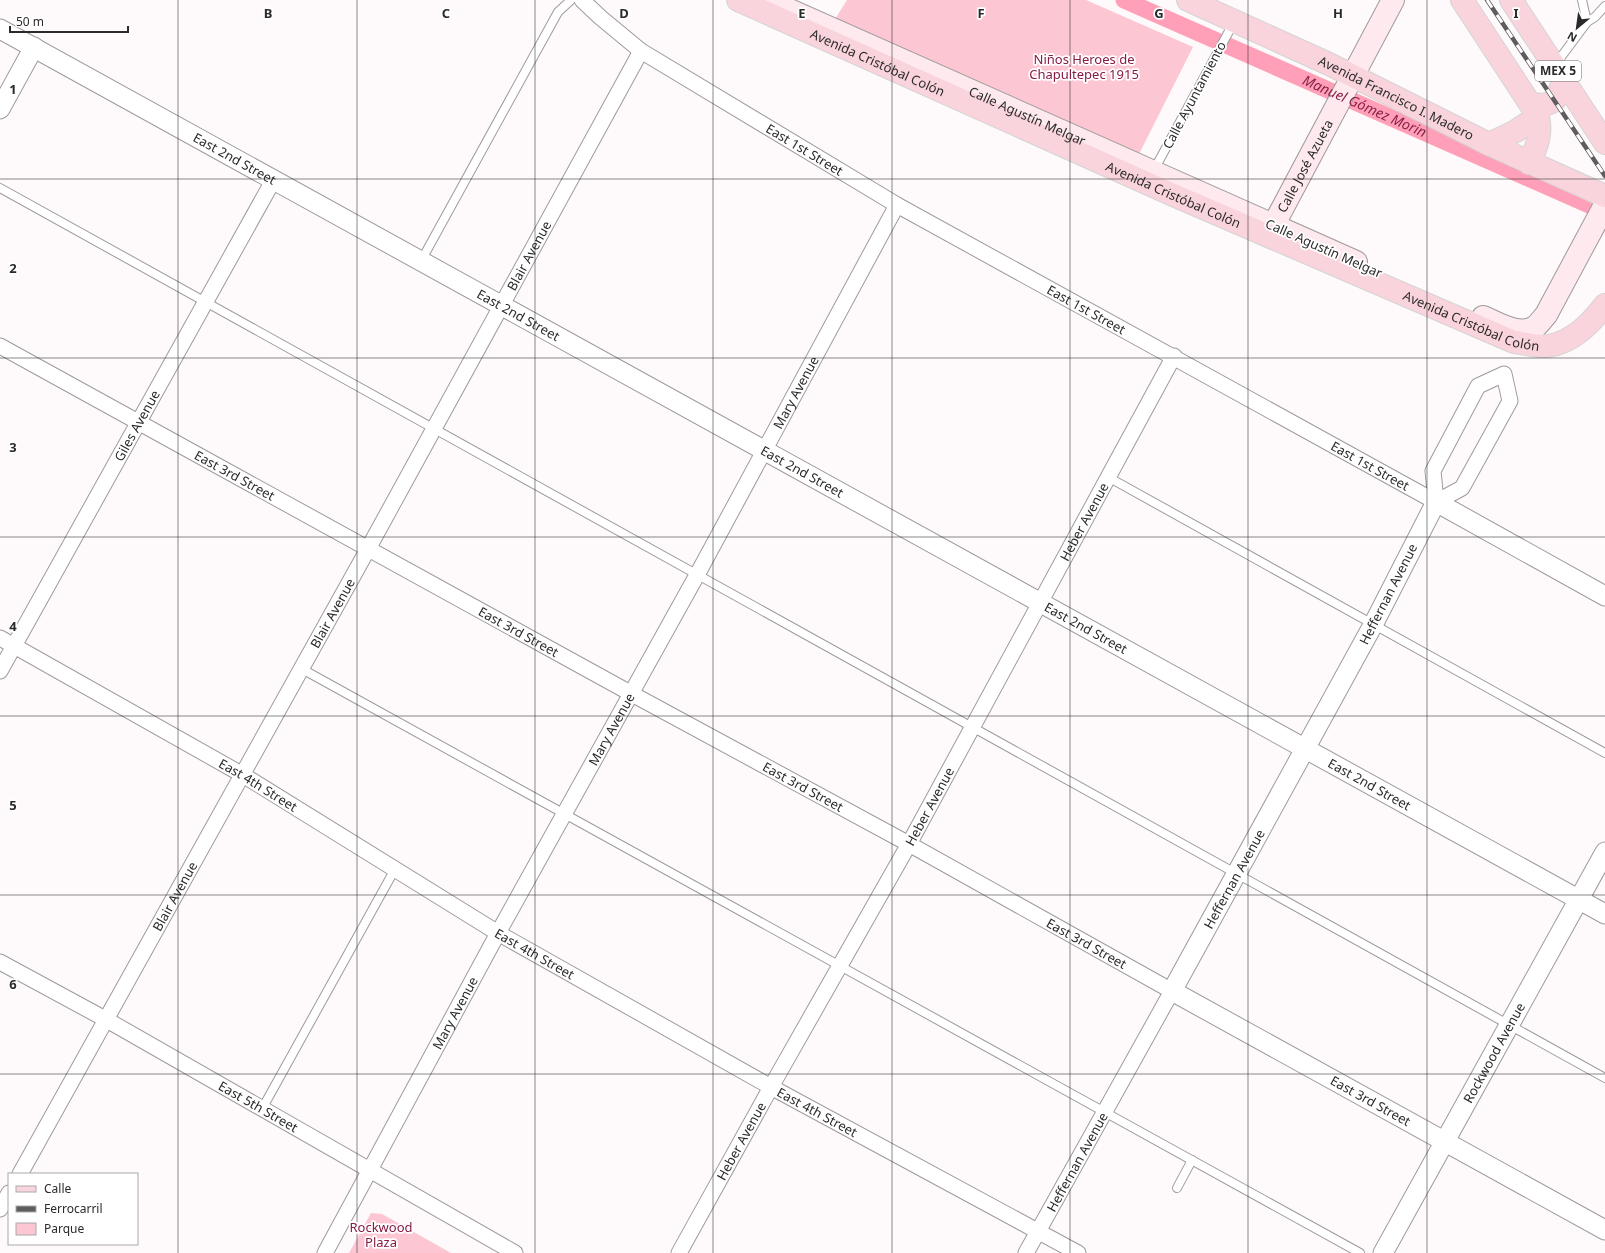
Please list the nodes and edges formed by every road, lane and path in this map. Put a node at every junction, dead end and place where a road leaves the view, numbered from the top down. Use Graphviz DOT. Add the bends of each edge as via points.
graph roads {
  1 [pos="571,0"];
  2 [pos="582,0"];
  3 [pos="738,0"];
  4 [pos="767,0"];
  5 [pos="1188,0"];
  6 [pos="1392,0"];
  7 [pos="1462,0"];
  8 [pos="1511,0"];
  9 [pos="1582,0"];
  10 [pos="1605,6"];
  11 [pos="1235,20"];
  12 [pos="1587,22"];
  13 [pos="0,29"];
  14 [pos="34,47"];
  15 [pos="641,51"];
  16 [pos="1559,72"];
  17 [pos="1353,75"];
  18 [pos="0,109"];
  19 [pos="1535,110"];
  20 [pos="1489,144"];
  21 [pos="1605,144"];
  22 [pos="1529,163"];
  23 [pos="1153,171"];
  24 [pos="274,179"];
  25 [pos="0,188"];
  26 [pos="1605,196"];
  27 [pos="897,205"];
  28 [pos="1605,205"];
  29 [pos="1273,226"];
  30 [pos="421,261"];
  31 [pos="204,302"];
  32 [pos="1605,305"];
  33 [pos="502,306"];
  34 [pos="0,346"];
  35 [pos="1174,356"];
  36 [pos="138,421"];
  37 [pos="434,430"];
  38 [pos="765,450"];
  39 [pos="1108,477"];
  40 [pos="1436,502"];
  41 [pos="368,549"];
  42 [pos="697,575"];
  43 [pos="1605,596"];
  44 [pos="1039,601"];
  45 [pos="1373,625"];
  46 [pos="0,638"];
  47 [pos="14,646"];
  48 [pos="302,669"];
  49 [pos="0,671"];
  50 [pos="632,694"];
  51 [pos="972,727"];
  52 [pos="1305,750"];
  53 [pos="1605,754"];
  54 [pos="243,775"];
  55 [pos="564,815"];
  56 [pos="909,844"];
  57 [pos="1605,852"];
  58 [pos="395,869"];
  59 [pos="1237,874"];
  60 [pos="1578,900"];
  61 [pos="1605,914"];
  62 [pos="498,933"];
  63 [pos="0,962"];
  64 [pos="840,965"];
  65 [pos="1172,991"];
  66 [pos="107,1020"];
  67 [pos="1508,1025"];
  68 [pos="1605,1078"];
  69 [pos="771,1087"];
  70 [pos="262,1109"];
  71 [pos="1105,1112"];
  72 [pos="1444,1140"];
  73 [pos="1192,1160"];
  74 [pos="369,1171"];
  75 [pos="21,1173"];
  76 [pos="1177,1188"];
  77 [pos="8,1195"];
  78 [pos="0,1209"];
  79 [pos="1605,1230"];
  80 [pos="1038,1231"];
  81 [pos="325,1253"];
  82 [pos="515,1253"];
  83 [pos="679,1253"];
  84 [pos="1026,1253"];
  85 [pos="1078,1253"];
  86 [pos="1360,1253"];
  87 [pos="1383,1253"];
  1 -- 30 [label="lane" via="558,12"];
  2 -- 15 [label="street, East 1st Street"];
  3 -- 32 [label="main road, Avenida Cristóbal Colón" via="1171,194 1514,342 1547,346 1570,340"];
  4 -- 23 [label="main road, Calle Agustín Melgar"];
  5 -- 11 [label="main road, Avenida Francisco I. Madero"];
  6 -- 17 [label="main road, Calle José Azueta"];
  7 -- 19 [label="main road, MEX 5"];
  8 -- 16 [label="main road, MEX 5"];
  9 -- 12 [label="lane"];
  10 -- 12 [label="lane"];
  11 -- 17 [label="main road, Avenida Francisco I. Madero"];
  11 -- 23 [label="lane, Calle Ayuntamiento"];
  12 -- 16 [label="lane"];
  13 -- 14 [label="street, East 2nd Street"];
  14 -- 18 [label="street"];
  14 -- 24 [label="street, East 2nd Street"];
  15 -- 27 [label="street, East 1st Street"];
  15 -- 33 [label="street, Blair Avenue"];
  16 -- 19 [label="main road" via="1560,93 1555,101"];
  16 -- 21 [label="main road, MEX 5"];
  17 -- 20 [label="main road, Avenida Francisco I. Madero"];
  17 -- 29 [label="main road, Calle José Azueta"];
  19 -- 20 [label="main road" via="1516,131"];
  19 -- 22 [label="main road, MEX 5" via="1541,129"];
  20 -- 22 [label="main road, Avenida Francisco I. Madero"];
  22 -- 26 [label="main road, Avenida Francisco I. Madero"];
  23 -- 29 [label="main road, Calle Agustín Melgar"];
  24 -- 30 [label="street, East 2nd Street"];
  24 -- 31 [label="street, Giles Avenue"];
  25 -- 31 [label="lane"];
  27 -- 35 [label="street, East 1st Street"];
  27 -- 38 [label="street, Mary Avenue"];
  28 -- 29 [label="main road, Calle Agustín Melgar" via="1546,315 1535,327 1523,330 1510,329"];
  30 -- 33 [label="street, East 2nd Street"];
  31 -- 36 [label="street, Giles Avenue"];
  31 -- 37 [label="lane"];
  33 -- 37 [label="street, Blair Avenue"];
  33 -- 38 [label="street, East 2nd Street"];
  34 -- 36 [label="street, East 3rd Street"];
  35 -- 39 [label="street, Heber Avenue"];
  35 -- 40 [label="street, East 1st Street"];
  36 -- 41 [label="street, East 3rd Street"];
  36 -- 47 [label="street, Giles Avenue"];
  37 -- 41 [label="street, Blair Avenue"];
  37 -- 42 [label="lane"];
  38 -- 42 [label="street, Mary Avenue"];
  38 -- 44 [label="street, East 2nd Street"];
  39 -- 44 [label="street, Heber Avenue"];
  39 -- 45 [label="lane"];
  40 -- 40 [label="street" via="1433,471 1478,386 1504,374 1510,401 1462,488"];
  40 -- 43 [label="street, East 1st Street"];
  40 -- 45 [label="street, Heffernan Avenue"];
  41 -- 48 [label="street, Blair Avenue"];
  41 -- 50 [label="street, East 3rd Street"];
  42 -- 50 [label="street, Mary Avenue"];
  42 -- 51 [label="lane"];
  44 -- 51 [label="street, Heber Avenue"];
  44 -- 52 [label="street, East 2nd Street"];
  45 -- 52 [label="street, Heffernan Avenue"];
  45 -- 53 [label="lane"];
  46 -- 47 [label="street, East 4th Street"];
  47 -- 49 [label="street, Giles Avenue"];
  47 -- 54 [label="street, East 4th Street"];
  48 -- 54 [label="street, Blair Avenue"];
  48 -- 55 [label="lane"];
  50 -- 55 [label="street, Mary Avenue"];
  50 -- 56 [label="street, East 3rd Street"];
  51 -- 56 [label="street, Heber Avenue"];
  51 -- 59 [label="lane"];
  52 -- 59 [label="street, Heffernan Avenue"];
  52 -- 60 [label="street, East 2nd Street"];
  54 -- 58 [label="street, East 4th Street"];
  54 -- 66 [label="street, Blair Avenue"];
  55 -- 62 [label="street, Mary Avenue"];
  55 -- 64 [label="lane"];
  56 -- 64 [label="street, Heber Avenue"];
  56 -- 65 [label="street, East 3rd Street"];
  57 -- 60 [label="street, Rockwood Avenue"];
  58 -- 62 [label="street, East 4th Street"];
  58 -- 70 [label="lane"];
  59 -- 65 [label="street, Heffernan Avenue"];
  59 -- 67 [label="lane"];
  60 -- 61 [label="street, East 2nd Street"];
  60 -- 67 [label="street, Rockwood Avenue"];
  62 -- 69 [label="street, East 4th Street"];
  62 -- 74 [label="street, Mary Avenue"];
  63 -- 66 [label="street, East 5th Street"];
  64 -- 69 [label="street, Heber Avenue"];
  64 -- 71 [label="lane"];
  65 -- 71 [label="street, Heffernan Avenue"];
  65 -- 72 [label="street, East 3rd Street"];
  66 -- 70 [label="street, East 5th Street"];
  66 -- 75 [label="street, Blair Avenue"];
  67 -- 68 [label="lane"];
  67 -- 72 [label="street, Rockwood Avenue"];
  69 -- 80 [label="street, East 4th Street"];
  69 -- 83 [label="street, Heber Avenue"];
  70 -- 74 [label="street, East 5th Street"];
  71 -- 73 [label="lane"];
  71 -- 80 [label="street, Heffernan Avenue"];
  72 -- 79 [label="street, East 3rd Street"];
  72 -- 87 [label="street, Rockwood Avenue"];
  73 -- 76 [label="lane"];
  73 -- 86 [label="lane"];
  74 -- 81 [label="street, Mary Avenue"];
  74 -- 82 [label="street, East 5th Street"];
  77 -- 78 [label="street"];
  80 -- 84 [label="street, Heffernan Avenue"];
  80 -- 85 [label="street, East 4th Street"];
}
